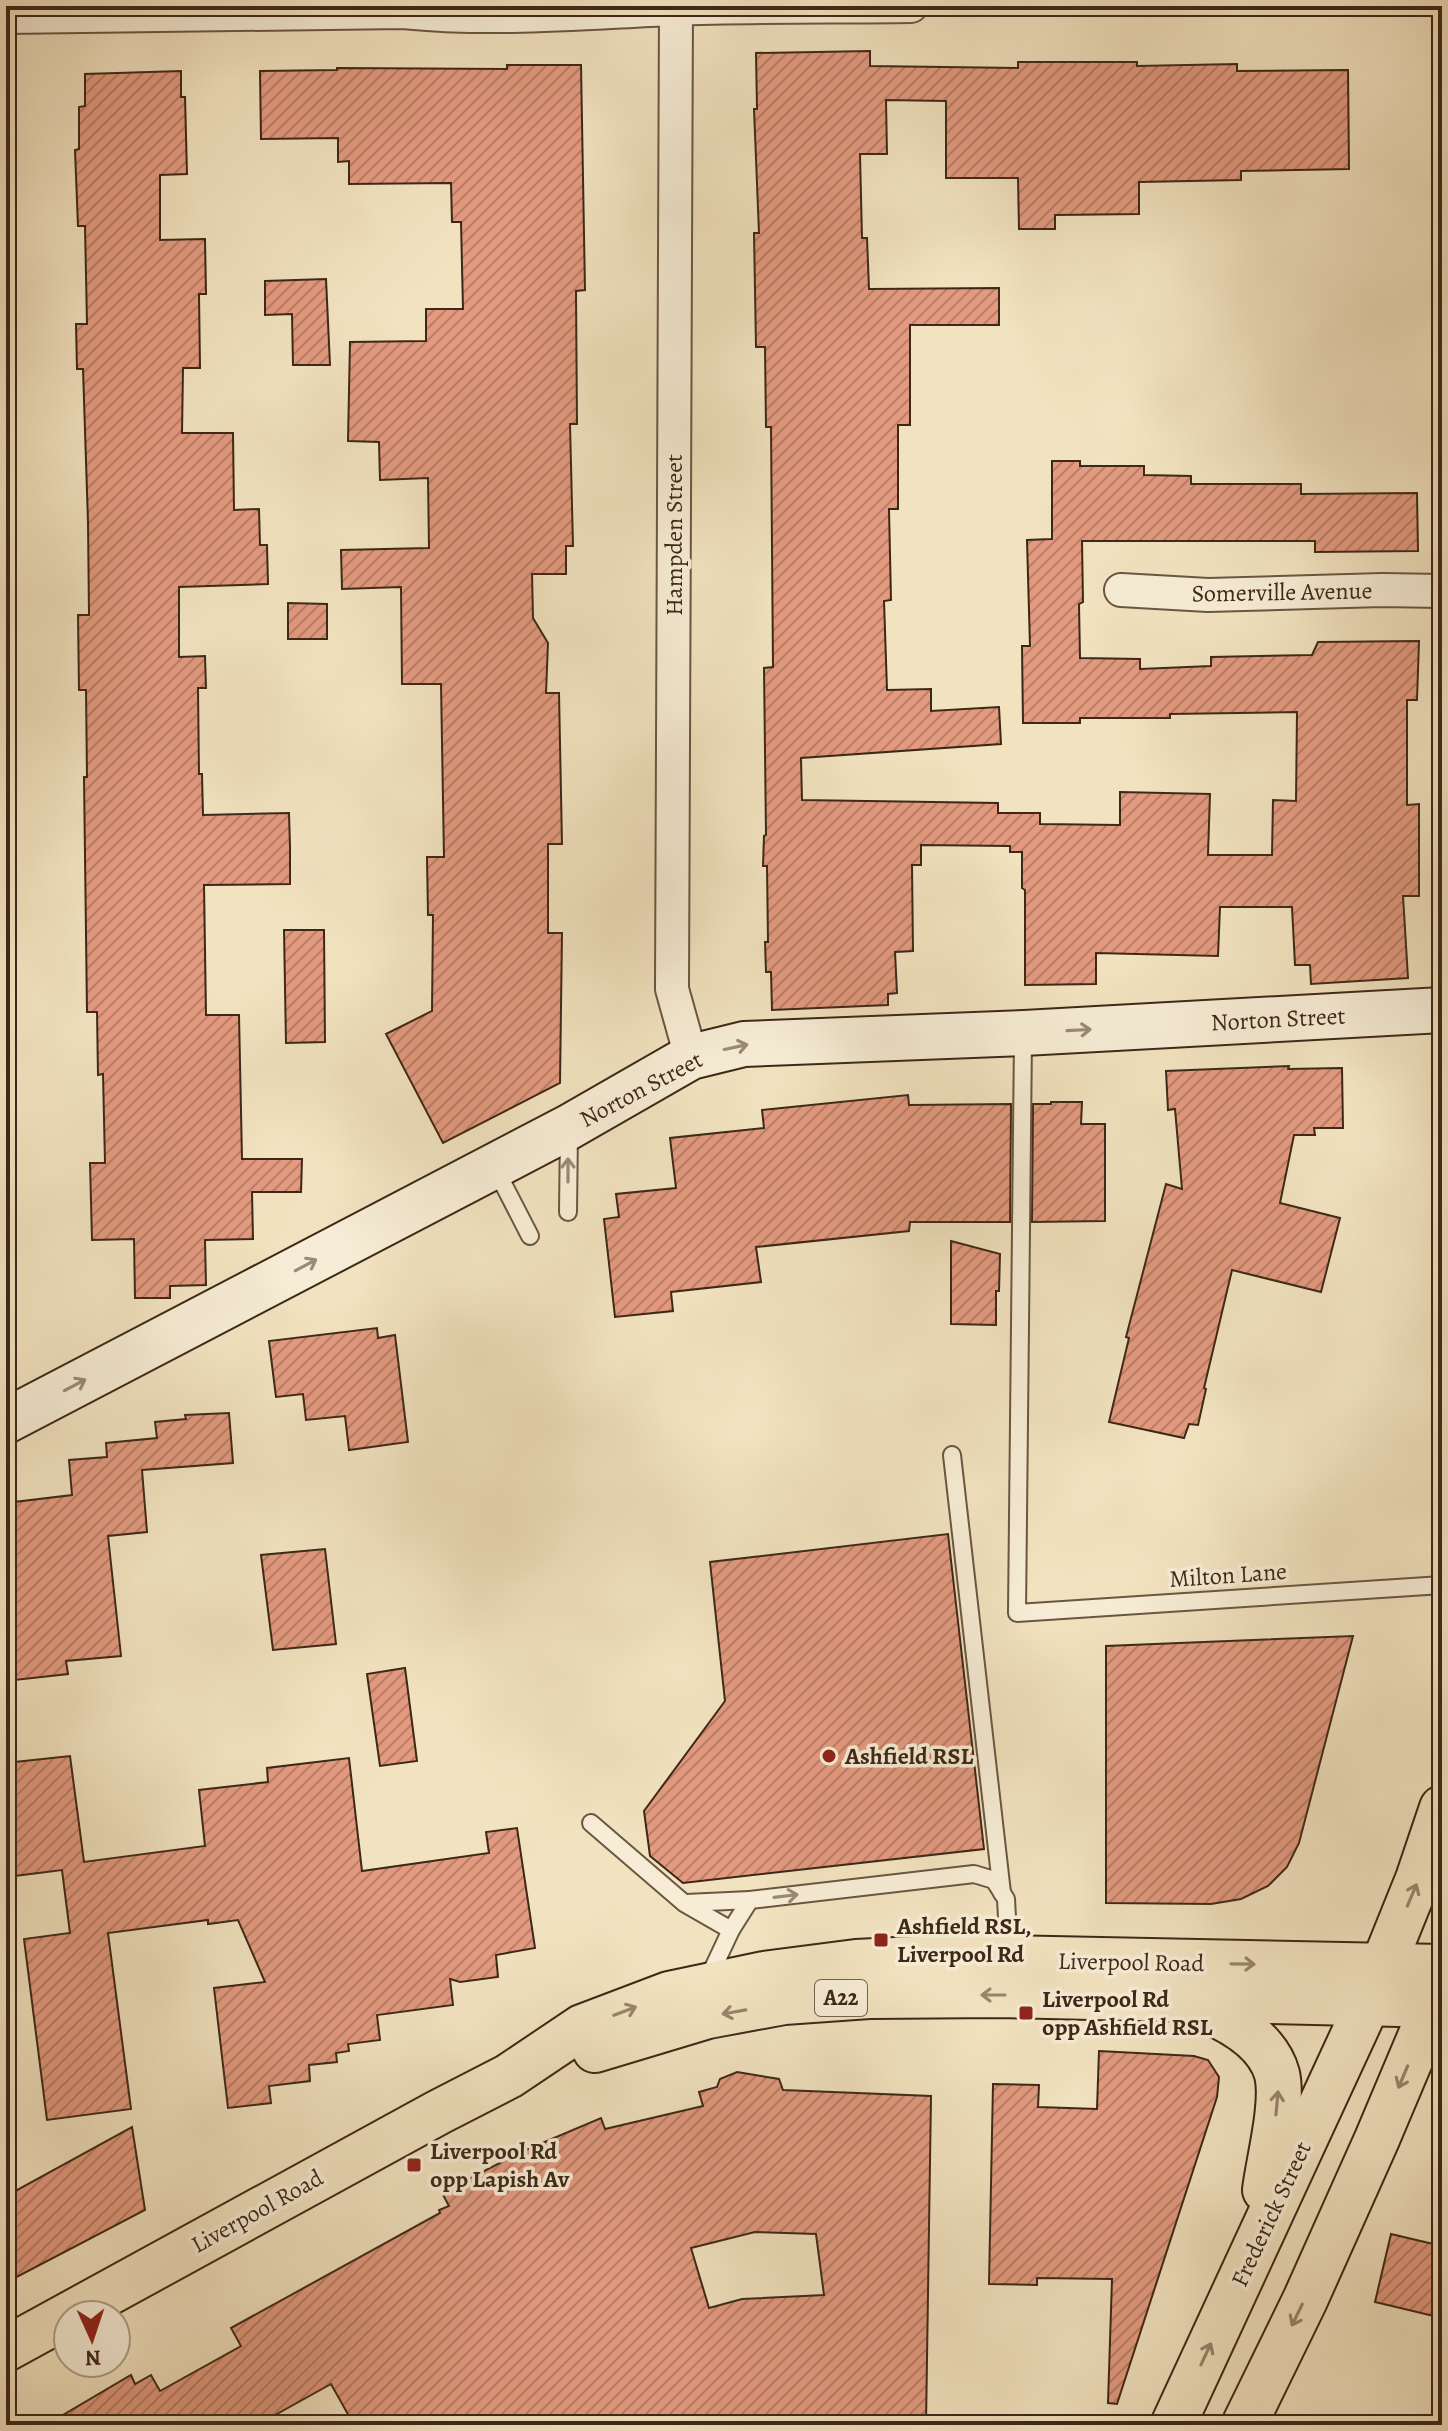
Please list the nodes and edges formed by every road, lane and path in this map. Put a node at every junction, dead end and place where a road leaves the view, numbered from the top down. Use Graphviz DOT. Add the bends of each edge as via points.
graph roads {
  1 [pos="911,6"];
  2 [pos="403,9"];
  3 [pos="676,9"];
  4 [pos="6,17"];
  5 [pos="1121,590"];
  6 [pos="1442,591"];
  7 [pos="1442,1010"];
  8 [pos="1024,1033"];
  9 [pos="691,1057"];
  10 [pos="569,1127"];
  11 [pos="495,1166"];
  12 [pos="568,1212"];
  13 [pos="530,1236"];
  14 [pos="6,1421"];
  15 [pos="952,1455"];
  16 [pos="1442,1585"];
  17 [pos="1442,1808"];
  18 [pos="591,1823"];
  19 [pos="1002,1893"];
  20 [pos="750,1900"];
  21 [pos="684,1903"];
  22 [pos="731,1930"];
  23 [pos="1010,1959"];
  24 [pos="1375,1985"];
  25 [pos="705,1986"];
  26 [pos="1440,1991"];
  27 [pos="1183,2001"];
  28 [pos="509,2076"];
  29 [pos="1259,2236"];
  30 [pos="6,2349"];
  31 [pos="1173,2425"];
  32 [pos="1244,2425"];
  1 -- 3 [label="street"];
  2 -- 3 [label="street" via="455,17"];
  2 -- 4 [label="street"];
  3 -- 9 [label="street, Hampden Street" via="672,989"];
  5 -- 6 [label="street, Somerville Avenue" via="1208,595"];
  8 -- 7 [label="main road, Norton Street, one-way"];
  9 -- 8 [label="main road, Norton Street, one-way" via="744,1044"];
  8 -- 16 [label="lane, Milton Lane" via="1017,1613"];
  9 -- 10 [label="main road, Norton Street"];
  10 -- 11 [label="main road, Norton Street"];
  12 -- 10 [label="lane, one-way"];
  11 -- 13 [label="lane"];
  14 -- 11 [label="main road, Norton Street, one-way"];
  15 -- 19 [label="lane"];
  24 -- 17 [label="main road, Frederick Street, one-way"];
  18 -- 21 [label="lane"];
  20 -- 19 [label="lane, one-way" via="974,1874 994,1880"];
  19 -- 23 [label="lane"];
  20 -- 21 [label="lane"];
  20 -- 22 [label="lane"];
  21 -- 22 [label="lane"];
  22 -- 25 [label="lane"];
  23 -- 24 [label="main road, Liverpool Road / A22, one-way"];
  23 -- 25 [label="main road, Liverpool Road / A22" via="856,1962"];
  24 -- 26 [label="main road, Liverpool Road / A22"];
  24 -- 27 [label="main road, Liverpool Road / A22"];
  24 -- 29 [label="main road, Frederick Street"];
  28 -- 25 [label="main road, Liverpool Road / A22, one-way" via="582,2027"];
  26 -- 32 [label="main road, one-way" via="1305,2300"];
  27 -- 28 [label="main road, Liverpool Road / A22, one-way" via="986,1995 784,2002 708,2016"];
  29 -- 27 [label="main road, one-way" via="1277,2074 1268,2055 1239,2025"];
  28 -- 30 [label="main road, Liverpool Road / A22"];
  31 -- 29 [label="main road, Frederick Street, one-way"];
}
